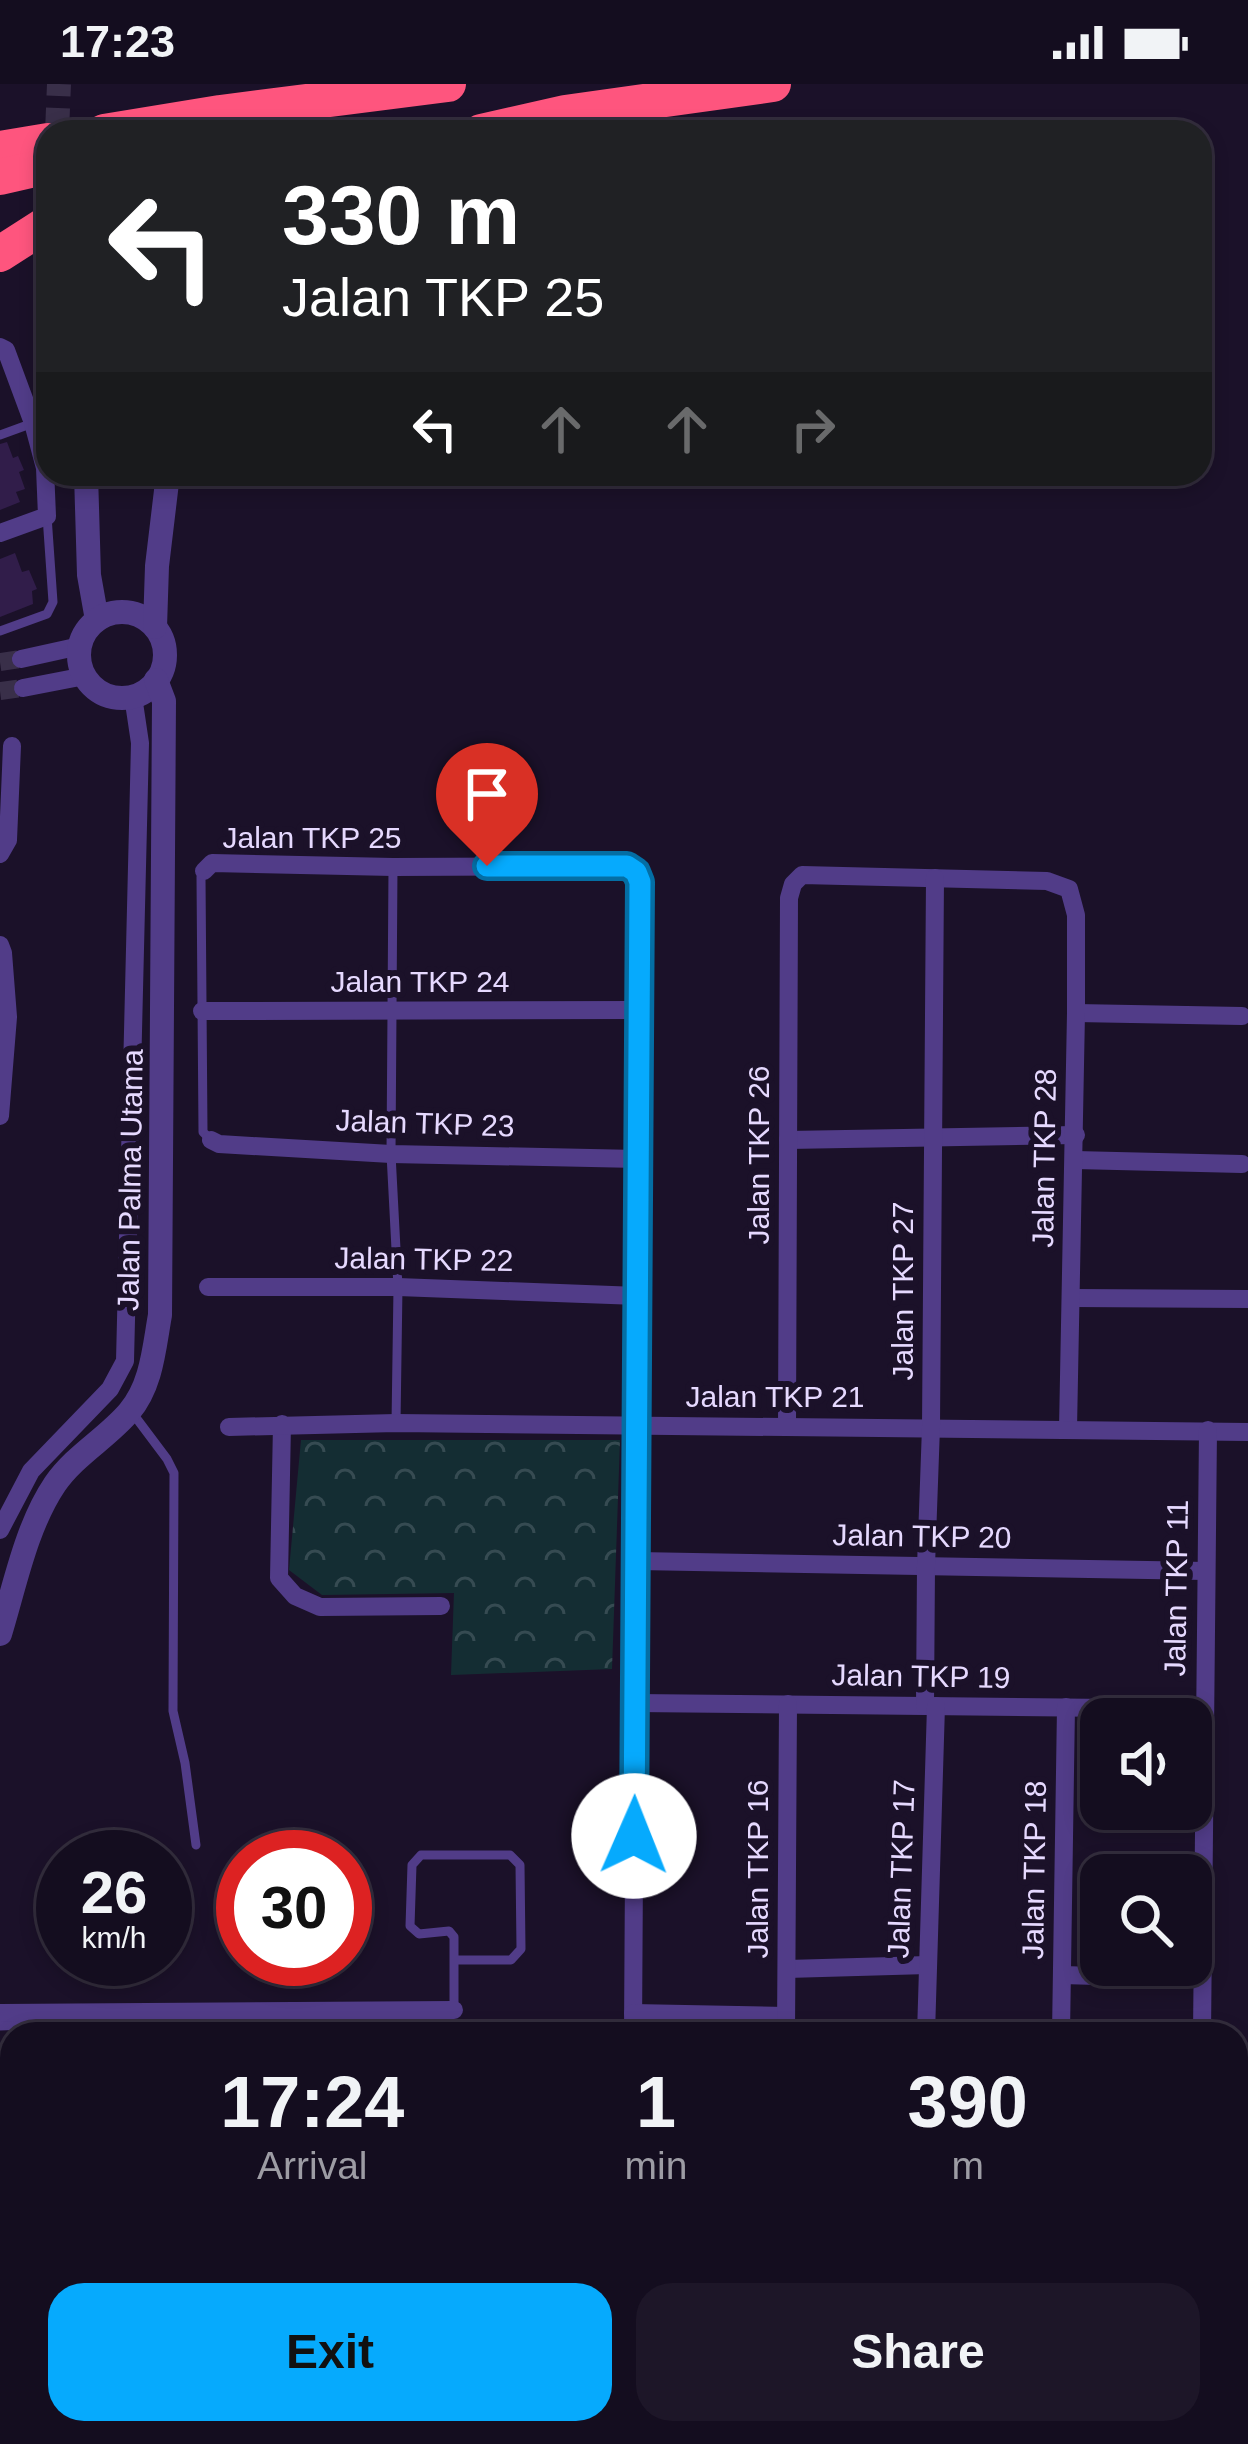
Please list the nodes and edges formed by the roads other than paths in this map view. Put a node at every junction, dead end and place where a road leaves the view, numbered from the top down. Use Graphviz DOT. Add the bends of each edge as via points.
graph roads {
  1 [pos="448,84"];
  2 [pos="773,84"];
  3 [pos="174,120"];
  4 [pos="534,120"];
  5 [pos="36,143"];
  6 [pos="0,149"];
  7 [pos="36,169"];
  8 [pos="0,177"];
  9 [pos="36,231"];
  10 [pos="36,246"];
  11 [pos="0,255"];
  12 [pos="3,349"];
  13 [pos="33,422"];
  14 [pos="36,434"];
  15 [pos="0,435"];
  16 [pos="46,486"];
  17 [pos="86,486"];
  18 [pos="167,486"];
  19 [pos="47,516"];
  20 [pos="0,533"];
  21 [pos="97,620"];
  22 [pos="154,627"];
  23 [pos="0,631"];
  24 [pos="80,646"];
  25 [pos="21,659"];
  26 [pos="85,676"];
  27 [pos="156,680"];
  28 [pos="23,688"];
  29 [pos="133,696"];
  30 [pos="12,746"];
  31 [pos="0,854"];
  32 [pos="393,867"];
  33 [pos="204,871"];
  34 [pos="935,878"];
  35 [pos="0,945"];
  36 [pos="393,1010"];
  37 [pos="638,1010"];
  38 [pos="202,1011"];
  39 [pos="1076,1013"];
  40 [pos="1242,1016"];
  41 [pos="0,1116"];
  42 [pos="1076,1135"];
  43 [pos="933,1137"];
  44 [pos="211,1140"];
  45 [pos="788,1141"];
  46 [pos="391,1154"];
  47 [pos="638,1159"];
  48 [pos="1075,1160"];
  49 [pos="1242,1164"];
  50 [pos="208,1287"];
  51 [pos="398,1287"];
  52 [pos="638,1296"];
  53 [pos="1072,1298"];
  54 [pos="1248,1299"];
  55 [pos="130,1411"];
  56 [pos="396,1423"];
  57 [pos="282,1424"];
  58 [pos="638,1425"];
  59 [pos="787,1426"];
  60 [pos="229,1427"];
  61 [pos="931,1427"];
  62 [pos="1068,1429"];
  63 [pos="1208,1430"];
  64 [pos="1248,1432"];
  65 [pos="0,1530"];
  66 [pos="637,1561"];
  67 [pos="926,1566"];
  68 [pos="1206,1571"];
  69 [pos="441,1606"];
  70 [pos="0,1634"];
  71 [pos="1205,1698"];
  72 [pos="635,1703"];
  73 [pos="788,1704"];
  74 [pos="930,1706"];
  75 [pos="1066,1707"];
  76 [pos="1080,1707"];
  77 [pos="196,1845"];
  78 [pos="454,1960"];
  79 [pos="928,1965"];
  80 [pos="787,1969"];
  81 [pos="1062,1975"];
  82 [pos="1080,1976"];
  83 [pos="1202,1986"];
  84 [pos="454,2010"];
  85 [pos="203,2012"];
  86 [pos="0,2013"];
  87 [pos="237,2013"];
  88 [pos="291,2013"];
  89 [pos="633,2013"];
  90 [pos="41,2022"];
  91 [pos="76,2022"];
  92 [pos="204,2022"];
  93 [pos="237,2022"];
  94 [pos="292,2022"];
  95 [pos="633,2022"];
  96 [pos="748,2022"];
  97 [pos="786,2022"];
  98 [pos="926,2022"];
  99 [pos="1061,2022"];
  100 [pos="1202,2022"];
  1 -- 3 [label="highway"];
  2 -- 4 [label="highway"];
  5 -- 6 [label="highway"];
  7 -- 8 [label="highway"];
  9 -- 11 [label="highway"];
  10 -- 11 [label="highway"];
  12 -- 13 [label="street"];
  13 -- 14 [label="street"];
  13 -- 15 [label="lane"];
  16 -- 19 [label="street"];
  17 -- 21 [label="street"];
  18 -- 22 [label="street"];
  19 -- 20 [label="street"];
  19 -- 23 [label="lane" via="53,602 46,614"];
  21 -- 22 [label="street" via="133,613"];
  21 -- 24 [label="street"];
  22 -- 27 [label="street" via="165,653"];
  24 -- 25 [label="street"];
  24 -- 26 [label="street"];
  26 -- 28 [label="street"];
  26 -- 29 [label="street" via="105,694"];
  27 -- 29 [label="street"];
  27 -- 55 [label="street, Jalan Palma Utama" via="164,701 160,1315 149,1376"];
  29 -- 65 [label="street" via="140,743 124,1360 110,1389 32,1471"];
  30 -- 31 [label="street" via="8,840"];
  32 -- 33 [label="street, Jalan TKP 25" via="212,862"];
  32 -- 36 [label="lane"];
  32 -- 37 [label="street, Jalan TKP 25" via="627,866 640,882"];
  33 -- 38 [label="lane"];
  34 -- 39 [label="street, Jalan TKP 28" via="1047,881 1069,890"];
  34 -- 43 [label="street, Jalan TKP 27"];
  34 -- 45 [label="street, Jalan TKP 26" via="802,875 794,884"];
  35 -- 41 [label="street" via="8,1017"];
  36 -- 37 [label="street, Jalan TKP 24"];
  36 -- 38 [label="street, Jalan TKP 24"];
  36 -- 46 [label="lane"];
  37 -- 47 [label="street"];
  38 -- 44 [label="lane" via="203,1132"];
  39 -- 40 [label="street"];
  39 -- 42 [label="street, Jalan TKP 28"];
  42 -- 43 [label="street"];
  42 -- 48 [label="street, Jalan TKP 28"];
  43 -- 45 [label="street"];
  43 -- 61 [label="street, Jalan TKP 27"];
  44 -- 46 [label="street, Jalan TKP 23"];
  45 -- 59 [label="street, Jalan TKP 26"];
  46 -- 47 [label="street, Jalan TKP 23"];
  46 -- 51 [label="lane"];
  47 -- 52 [label="street"];
  48 -- 49 [label="street"];
  48 -- 53 [label="street, Jalan TKP 28"];
  50 -- 51 [label="street, Jalan TKP 22"];
  51 -- 52 [label="street, Jalan TKP 22"];
  51 -- 56 [label="lane"];
  52 -- 58 [label="street"];
  53 -- 54 [label="street"];
  53 -- 62 [label="street, Jalan TKP 28"];
  55 -- 70 [label="street, Jalan Palma Utama" via="56,1484 35,1523"];
  55 -- 77 [label="lane" via="174,1474 173,1711"];
  56 -- 57 [label="street, Jalan TKP 21"];
  56 -- 58 [label="street, Jalan TKP 21"];
  57 -- 60 [label="street, Jalan TKP 21"];
  57 -- 69 [label="street" via="279,1578 320,1607"];
  58 -- 59 [label="street, Jalan TKP 21"];
  58 -- 66 [label="street"];
  59 -- 61 [label="street, Jalan TKP 21"];
  61 -- 62 [label="street, Jalan TKP 21"];
  61 -- 67 [label="street, Jalan TKP 27"];
  62 -- 63 [label="street, Jalan TKP 21"];
  63 -- 64 [label="street, Jalan TKP 21"];
  63 -- 68 [label="street, Jalan TKP 11"];
  66 -- 67 [label="street, Jalan TKP 20"];
  66 -- 72 [label="street"];
  67 -- 68 [label="street, Jalan TKP 20"];
  67 -- 74 [label="street, Jalan TKP 27"];
  68 -- 71 [label="street, Jalan TKP 11"];
  72 -- 73 [label="street, Jalan TKP 19"];
  72 -- 89 [label="street"];
  73 -- 74 [label="street, Jalan TKP 19"];
  73 -- 80 [label="street, Jalan TKP 16"];
  74 -- 75 [label="street, Jalan TKP 19"];
  74 -- 79 [label="street, Jalan TKP 17"];
  75 -- 76 [label="street, Jalan TKP 19"];
  75 -- 81 [label="street, Jalan TKP 18"];
  78 -- 78 [label="lane" via="449,1931 419,1934 410,1926 412,1865 421,1855 510,1856 520,1865 521,1949 511,1960"];
  78 -- 84 [label="lane"];
  79 -- 80 [label="street"];
  79 -- 98 [label="street, Jalan TKP 17"];
  80 -- 97 [label="street, Jalan TKP 16"];
  81 -- 82 [label="street"];
  81 -- 99 [label="street, Jalan TKP 18"];
  83 -- 100 [label="street, Jalan TKP 11"];
  84 -- 88 [label="street"];
  85 -- 87 [label="street"];
  85 -- 91 [label="street"];
  85 -- 92 [label="lane"];
  86 -- 90 [label="street"];
  87 -- 88 [label="street"];
  87 -- 93 [label="lane"];
  88 -- 94 [label="lane"];
  89 -- 95 [label="street"];
  89 -- 96 [label="street"];
}
